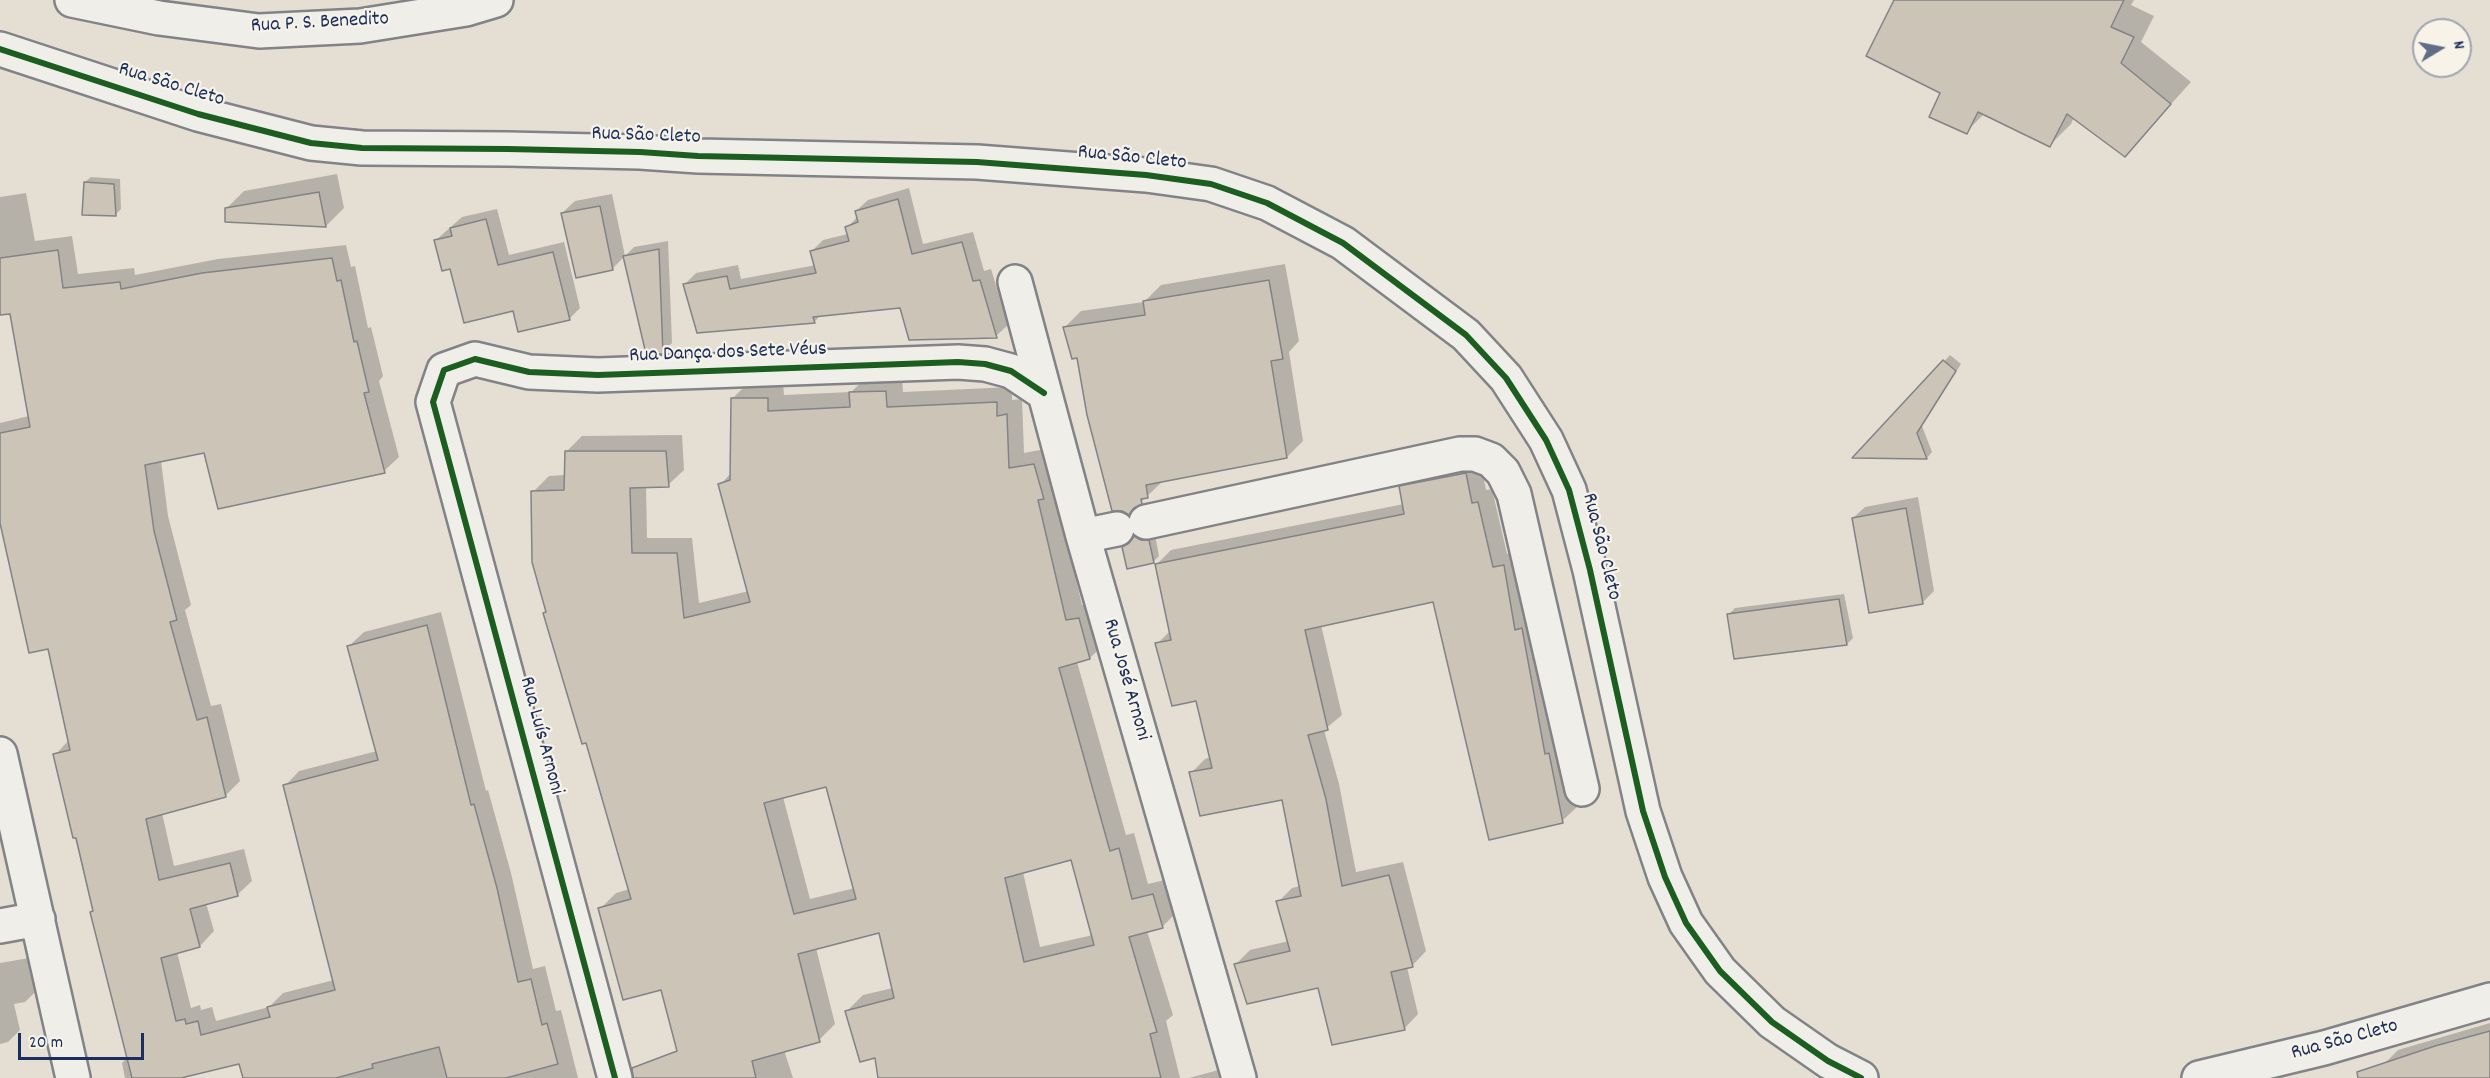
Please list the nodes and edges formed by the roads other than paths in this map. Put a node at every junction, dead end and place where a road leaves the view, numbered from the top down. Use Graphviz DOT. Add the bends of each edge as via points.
graph roads {
  1 [pos="72,0"];
  2 [pos="496,0"];
  3 [pos="0,49"];
  4 [pos="1015,282"];
  5 [pos="1044,393"];
  6 [pos="433,402"];
  7 [pos="1083,536"];
  8 [pos="0,754"];
  9 [pos="1582,789"];
  10 [pos="38,919"];
  11 [pos="0,926"];
  12 [pos="2490,1000"];
  13 [pos="73,1078"];
  14 [pos="615,1078"];
  15 [pos="1239,1078"];
  16 [pos="1861,1078"];
  17 [pos="2199,1078"];
  1 -- 2 [label="street, Rua P. S. Benedito" via="159,18 259,31 360,27"];
  3 -- 16 [label="street, Rua São Cleto" via="198,114 311,143 362,148 976,162 1146,175 1211,184 1267,203 1343,243 1466,335 1506,378 1546,440 1569,490 1590,570 1643,811 1665,877 1686,923 1720,971 1772,1022 1828,1061"];
  4 -- 5 [label="street, Rua José Arnoni"];
  5 -- 6 [label="street, Rua Dança dos Sete Véus" via="1011,371 957,362 598,375 529,372 475,359 444,370"];
  5 -- 7 [label="street, Rua José Arnoni"];
  6 -- 14 [label="street, Rua Luís Arnoni"];
  7 -- 9 [label="street" via="1460,454 1476,454 1491,460 1503,472 1514,494"];
  7 -- 15 [label="street, Rua José Arnoni"];
  8 -- 10 [label="street"];
  10 -- 11 [label="street"];
  10 -- 13 [label="street"];
  12 -- 17 [label="street, Rua São Cleto" via="2324,1048"];
}
